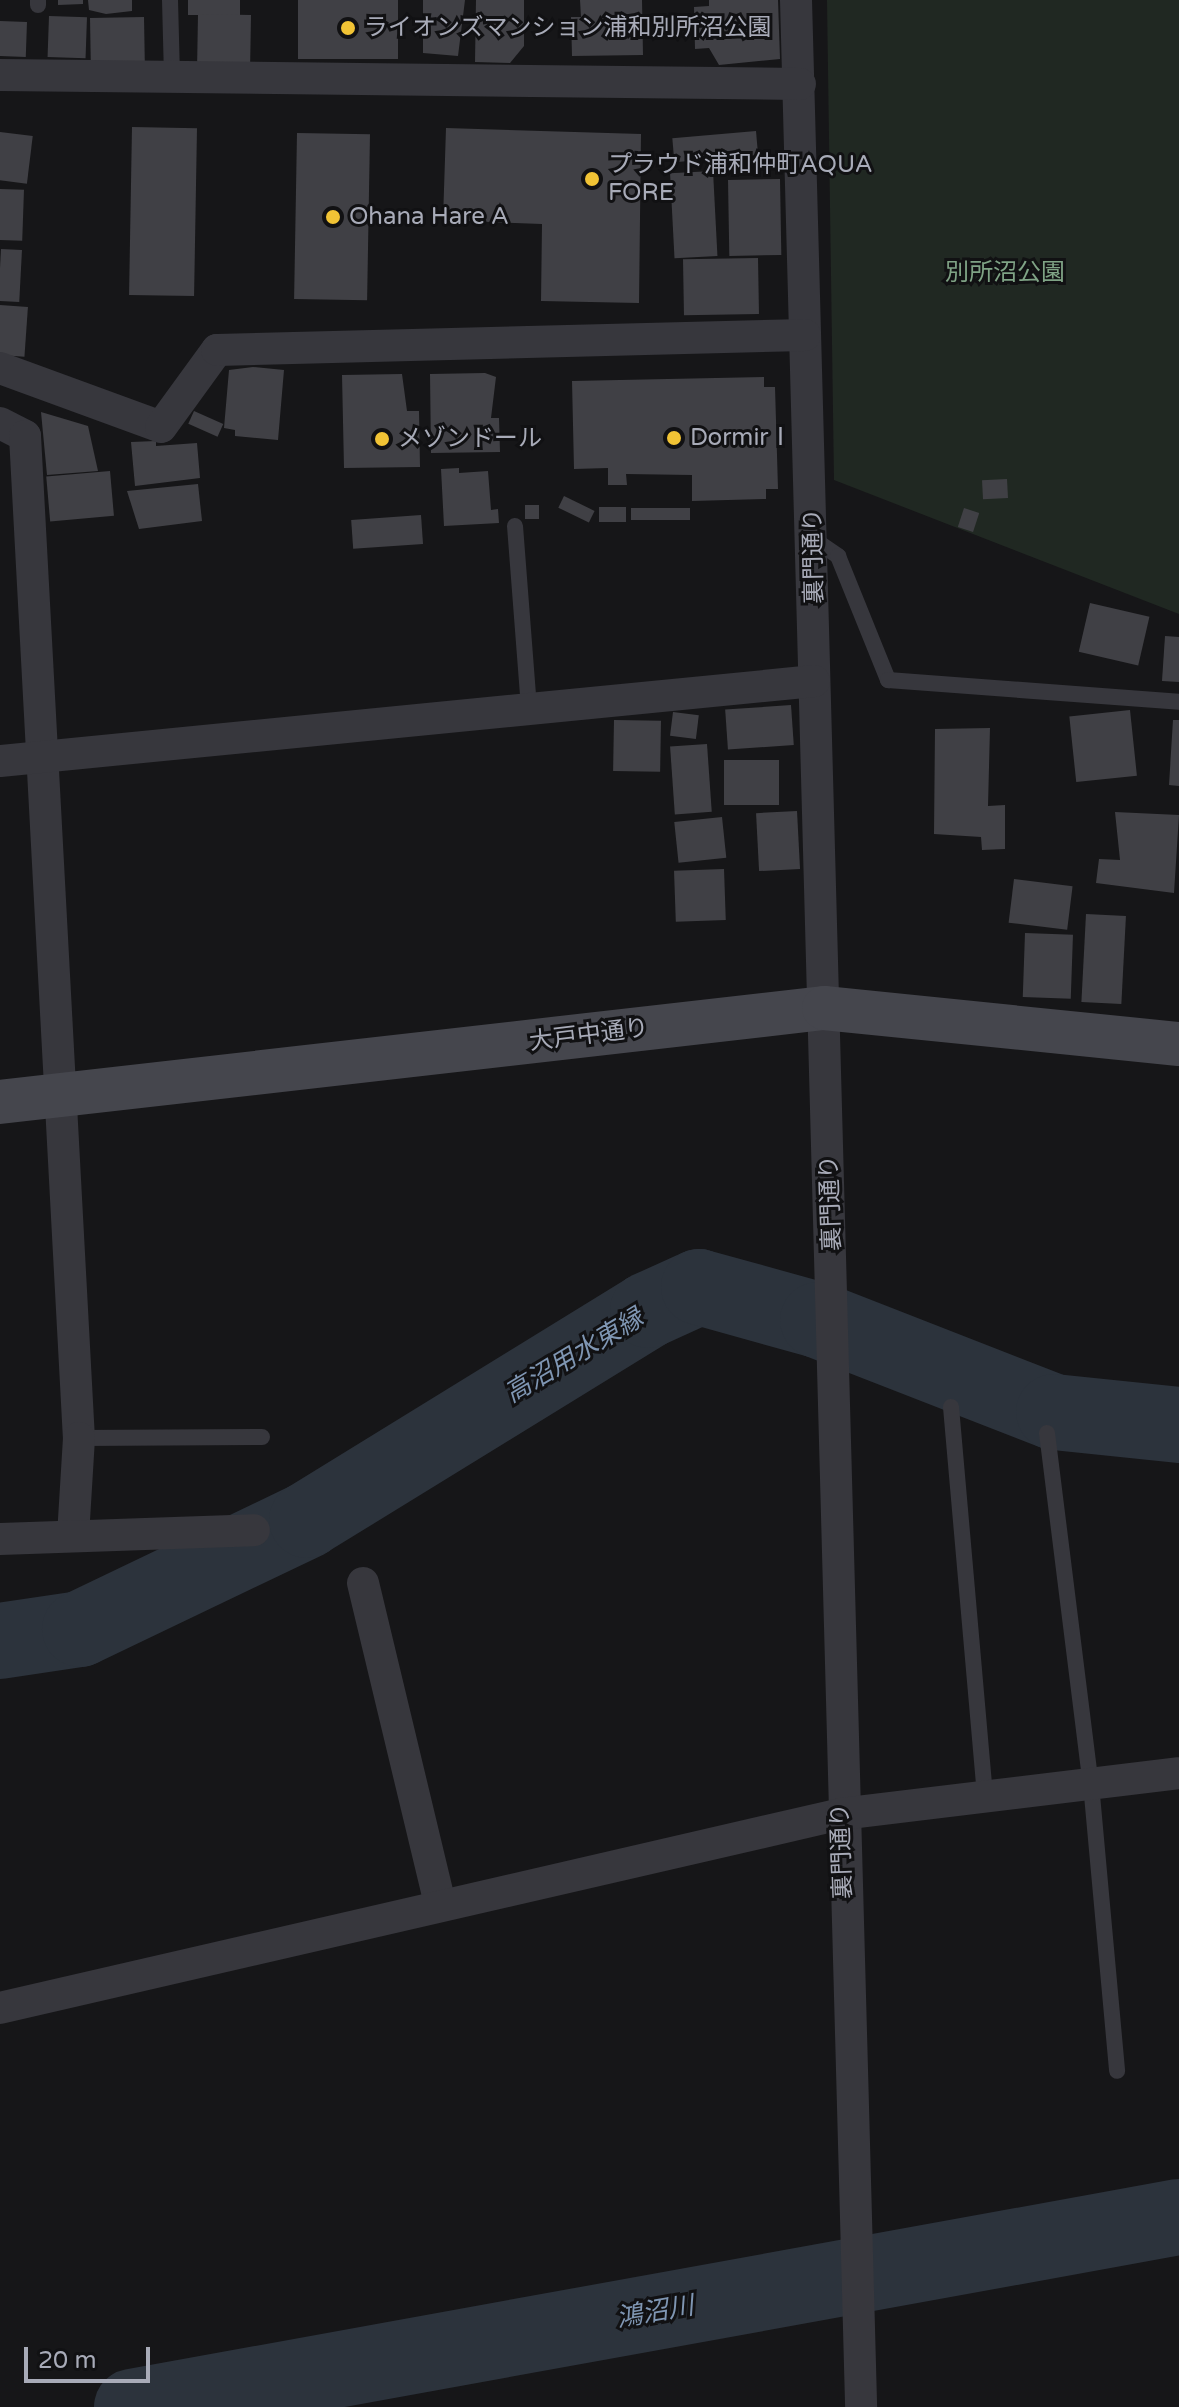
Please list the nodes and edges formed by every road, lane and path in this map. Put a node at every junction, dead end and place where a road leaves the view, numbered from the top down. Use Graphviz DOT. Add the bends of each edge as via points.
graph roads {
  1 [pos="170,0"];
  2 [pos="796,0"];
  3 [pos="0,75"];
  4 [pos="172,76"];
  5 [pos="800,84"];
  6 [pos="805,335"];
  7 [pos="0,368"];
  8 [pos="0,423"];
  9 [pos="515,526"];
  10 [pos="816,541"];
  11 [pos="814,681"];
  12 [pos="1179,702"];
  13 [pos="529,710"];
  14 [pos="44,757"];
  15 [pos="0,761"];
  16 [pos="824,1008"];
  17 [pos="1179,1044"];
  18 [pos="56,1099"];
  19 [pos="0,1102"];
  20 [pos="951,1407"];
  21 [pos="1047,1433"];
  22 [pos="262,1437"];
  23 [pos="79,1438"];
  24 [pos="254,1530"];
  25 [pos="73,1536"];
  26 [pos="0,1539"];
  27 [pos="363,1583"];
  28 [pos="1179,1773"];
  29 [pos="1091,1784"];
  30 [pos="985,1797"];
  31 [pos="841,1814"];
  32 [pos="440,1904"];
  33 [pos="0,2008"];
  34 [pos="1117,2071"];
  35 [pos="861,2407"];
  1 -- 4 [label="lane"];
  2 -- 5 [label="street, 裏門通り"];
  3 -- 4 [label="street"];
  4 -- 5 [label="street"];
  5 -- 6 [label="street, 裏門通り"];
  6 -- 7 [label="street" via="217,350 161,427"];
  6 -- 10 [label="street, 裏門通り"];
  8 -- 14 [label="street" via="25,436"];
  9 -- 13 [label="lane"];
  10 -- 11 [label="street, 裏門通り"];
  10 -- 12 [label="lane" via="838,556 888,680"];
  11 -- 13 [label="street"];
  11 -- 16 [label="street, 裏門通り"];
  13 -- 14 [label="street"];
  14 -- 15 [label="street"];
  14 -- 18 [label="street"];
  16 -- 17 [label="street, 大戸中通り"];
  16 -- 18 [label="street, 大戸中通り"];
  16 -- 31 [label="street, 裏門通り" via="838,1475"];
  18 -- 19 [label="street, 大戸中通り"];
  18 -- 23 [label="street"];
  20 -- 30 [label="lane"];
  21 -- 29 [label="lane"];
  22 -- 23 [label="lane"];
  23 -- 25 [label="street"];
  24 -- 25 [label="street"];
  25 -- 26 [label="street"];
  27 -- 32 [label="street"];
  28 -- 29 [label="street"];
  29 -- 30 [label="street"];
  29 -- 34 [label="lane"];
  30 -- 31 [label="street"];
  31 -- 32 [label="street"];
  31 -- 35 [label="street, 裏門通り"];
  32 -- 33 [label="street"];
}
